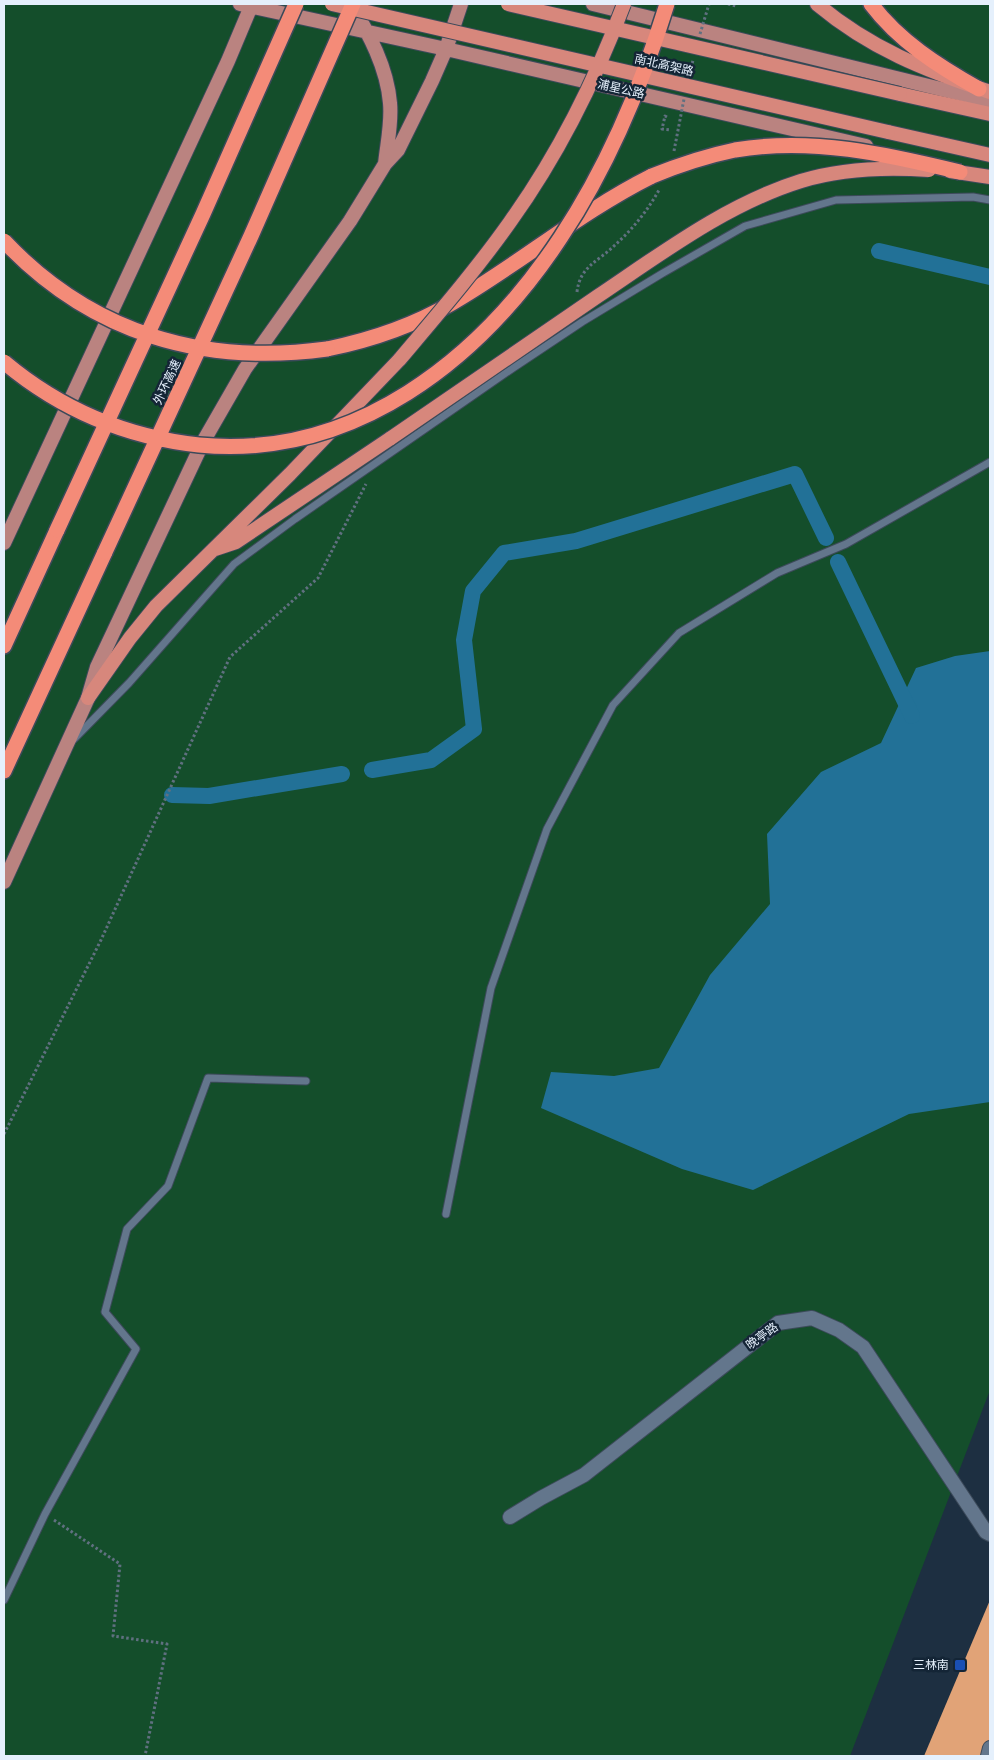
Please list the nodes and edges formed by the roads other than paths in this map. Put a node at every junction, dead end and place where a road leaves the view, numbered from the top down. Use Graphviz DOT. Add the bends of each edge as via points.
graph roads {
  1 [pos="296,4"];
  2 [pos="332,4"];
  3 [pos="352,4"];
  4 [pos="461,4"];
  5 [pos="508,4"];
  6 [pos="593,4"];
  7 [pos="624,4"];
  8 [pos="667,4"];
  9 [pos="817,4"];
  10 [pos="870,4"];
  11 [pos="247,5"];
  12 [pos="368,32"];
  13 [pos="446,49"];
  14 [pos="985,91"];
  15 [pos="990,101"];
  16 [pos="990,114"];
  17 [pos="990,155"];
  18 [pos="385,164"];
  19 [pos="960,172"];
  20 [pos="990,176"];
  21 [pos="990,200"];
  22 [pos="4,241"];
  23 [pos="4,362"];
  24 [pos="990,462"];
  25 [pos="4,543"];
  26 [pos="212,550"];
  27 [pos="4,646"];
  28 [pos="88,698"];
  29 [pos="66,746"];
  30 [pos="4,771"];
  31 [pos="4,882"];
  32 [pos="306,1081"];
  33 [pos="446,1214"];
  34 [pos="510,1517"];
  35 [pos="990,1534"];
  36 [pos="4,1600"];
  37 [pos="990,1748"];
  38 [pos="988,1756"];
  1 -- 27 [label="highway, bridge"];
  2 -- 17 [label="highway, 南北高架路, bridge"];
  3 -- 12 [label="main road"];
  3 -- 30 [label="highway, 外环高速, bridge" via="247,245"];
  4 -- 13 [label="main road"];
  5 -- 16 [label="highway, 南北高架路, bridge"];
  6 -- 15 [label="main road"];
  7 -- 26 [label="highway, bridge" via="590,84 556,151 478,265 400,359"];
  8 -- 23 [label="highway, bridge" via="625,117 562,236 522,290 478,337 436,374 396,401 352,422 308,437 258,445 208,446 157,439 108,424 55,399"];
  9 -- 14 [label="highway" via="888,52 920,68"];
  10 -- 14 [label="highway" via="909,44"];
  11 -- 12 [label="main road, 浦星公路"];
  11 -- 25 [label="main road" via="228,61"];
  12 -- 13 [label="main road, 浦星公路"];
  12 -- 18 [label="main road" via="382,65 390,104"];
  13 -- 18 [label="main road" via="398,150"];
  13 -- 20 [label="main road, 浦星公路"];
  18 -- 28 [label="main road" via="350,221 223,405 184,479 97,666"];
  19 -- 20 [label="highway, bridge"];
  19 -- 22 [label="highway, bridge" via="896,157 821,146 764,147 707,157 652,176 626,189 473,290 422,318 356,343 298,353 268,355 210,351 152,337 72,298 33,269"];
  19 -- 26 [label="highway, bridge" via="898,167 843,171 801,181 741,205 680,240 236,542"];
  21 -- 29 [label="lane" via="973,197 836,200 745,226 663,273 582,322 234,564 129,683"];
  24 -- 33 [label="lane" via="846,544 777,573 679,633 613,705 547,829 491,988"];
  26 -- 28 [label="highway" via="156,606"];
  28 -- 29 [label="main road"];
  29 -- 31 [label="main road"];
  32 -- 36 [label="lane" via="208,1078 168,1186 126,1229 105,1312 136,1349 45,1514"];
  34 -- 35 [label="street, 晚亭路" via="584,1475 778,1323 812,1318 839,1330 863,1347"];
  37 -- 38 [label="street"];
}
